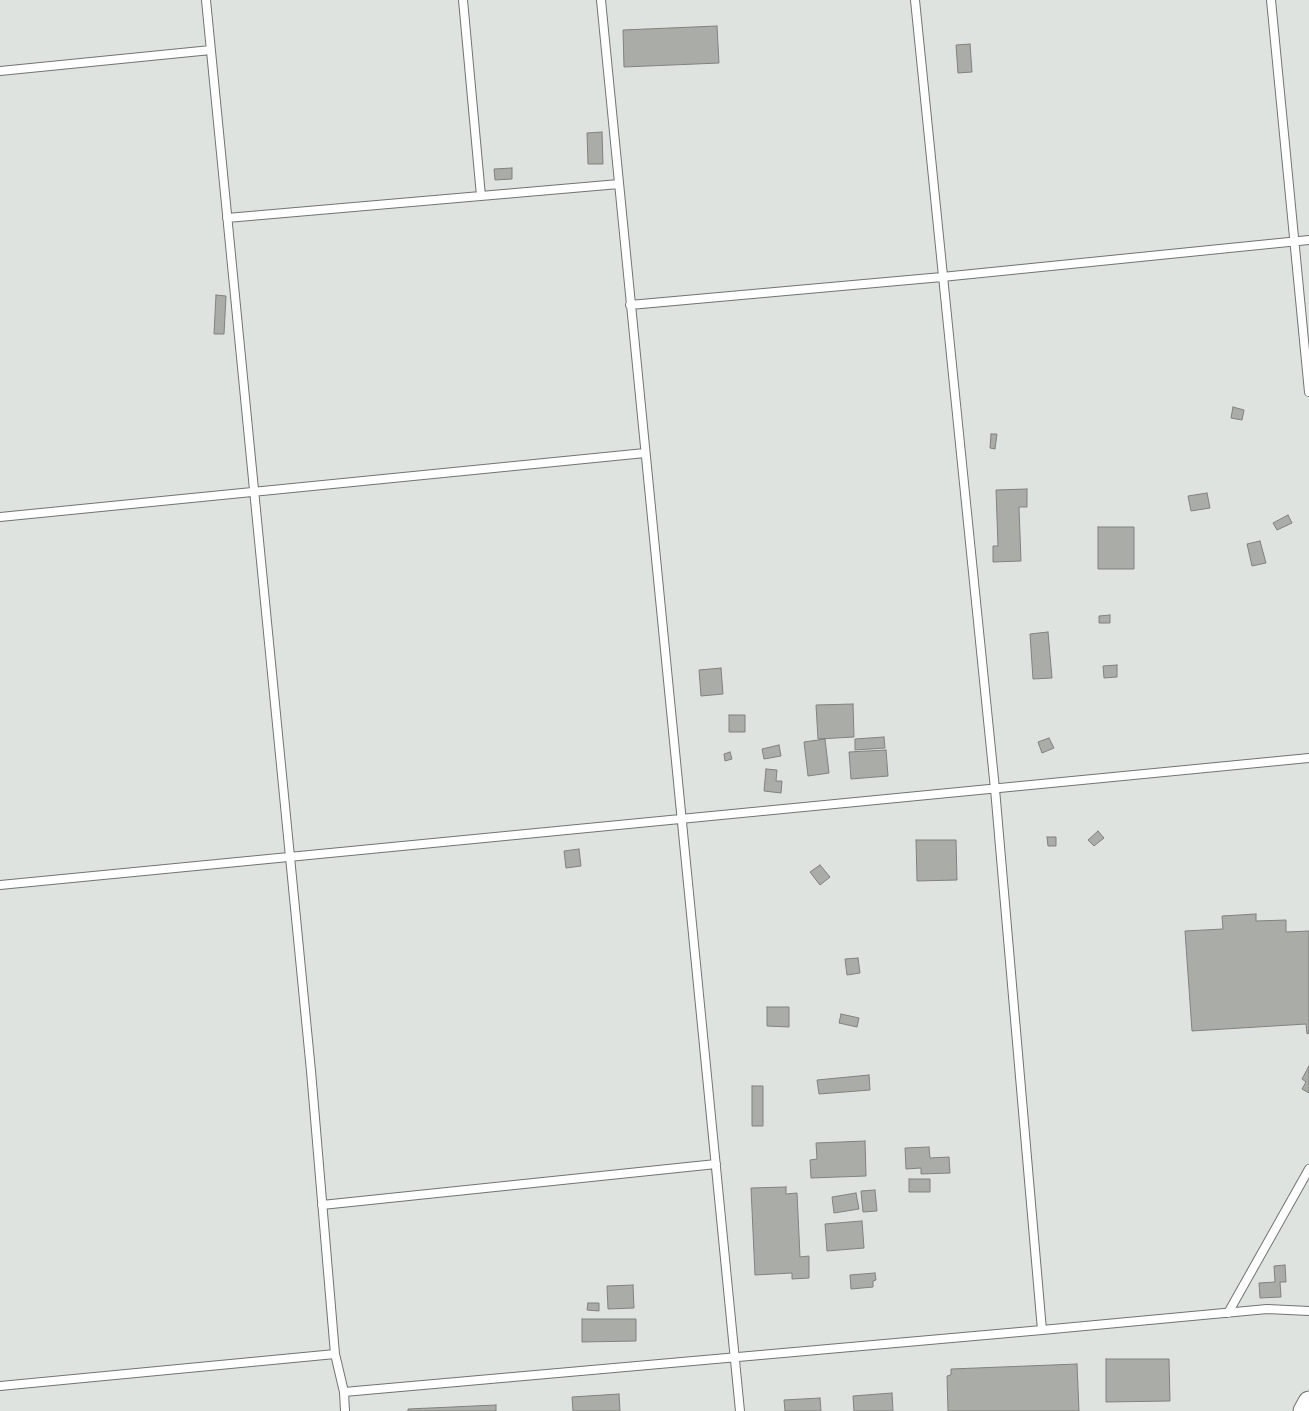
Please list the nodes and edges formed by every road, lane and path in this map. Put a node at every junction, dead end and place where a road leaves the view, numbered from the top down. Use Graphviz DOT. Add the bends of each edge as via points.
graph roads {
  1 [pos="206,0"];
  2 [pos="463,0"];
  3 [pos="601,0"];
  4 [pos="915,0"];
  5 [pos="1271,0"];
  6 [pos="211,50"];
  7 [pos="0,70"];
  8 [pos="619,184"];
  9 [pos="481,196"];
  10 [pos="227,218"];
  11 [pos="1309,240"];
  12 [pos="1293,241"];
  13 [pos="942,278"];
  14 [pos="630,305"];
  15 [pos="1309,392"];
  16 [pos="645,453"];
  17 [pos="254,493"];
  18 [pos="0,517"];
  19 [pos="1309,758"];
  20 [pos="995,789"];
  21 [pos="682,820"];
  22 [pos="290,856"];
  23 [pos="0,885"];
  24 [pos="716,1164"];
  25 [pos="1309,1169"];
  26 [pos="322,1205"];
  27 [pos="1309,1311"];
  28 [pos="1228,1313"];
  29 [pos="1042,1330"];
  30 [pos="335,1354"];
  31 [pos="735,1358"];
  32 [pos="0,1386"];
  33 [pos="344,1392"];
  34 [pos="1309,1402"];
  35 [pos="345,1411"];
  36 [pos="740,1411"];
  37 [pos="1304,1411"];
  1 -- 6 [label="lane"];
  2 -- 9 [label="lane"];
  3 -- 8 [label="lane"];
  4 -- 13 [label="lane"];
  5 -- 12 [label="lane"];
  6 -- 7 [label="lane"];
  6 -- 10 [label="lane"];
  8 -- 9 [label="lane"];
  8 -- 14 [label="lane"];
  9 -- 10 [label="lane"];
  10 -- 17 [label="lane"];
  11 -- 12 [label="lane"];
  12 -- 13 [label="lane"];
  12 -- 15 [label="lane"];
  13 -- 14 [label="lane"];
  13 -- 20 [label="lane"];
  14 -- 16 [label="lane"];
  16 -- 17 [label="lane"];
  16 -- 21 [label="lane"];
  17 -- 18 [label="lane"];
  17 -- 22 [label="lane"];
  19 -- 20 [label="lane"];
  20 -- 21 [label="lane"];
  20 -- 29 [label="lane"];
  21 -- 22 [label="lane"];
  21 -- 24 [label="lane"];
  22 -- 23 [label="lane"];
  22 -- 26 [label="lane"];
  24 -- 26 [label="lane"];
  24 -- 31 [label="lane"];
  25 -- 28 [label="lane"];
  26 -- 30 [label="lane"];
  27 -- 28 [label="lane" via="1267,1309"];
  28 -- 29 [label="lane"];
  29 -- 31 [label="lane"];
  30 -- 32 [label="lane"];
  30 -- 33 [label="lane"];
  31 -- 33 [label="lane"];
  31 -- 36 [label="lane"];
  33 -- 35 [label="lane"];
  34 -- 37 [label="main road"];
}
